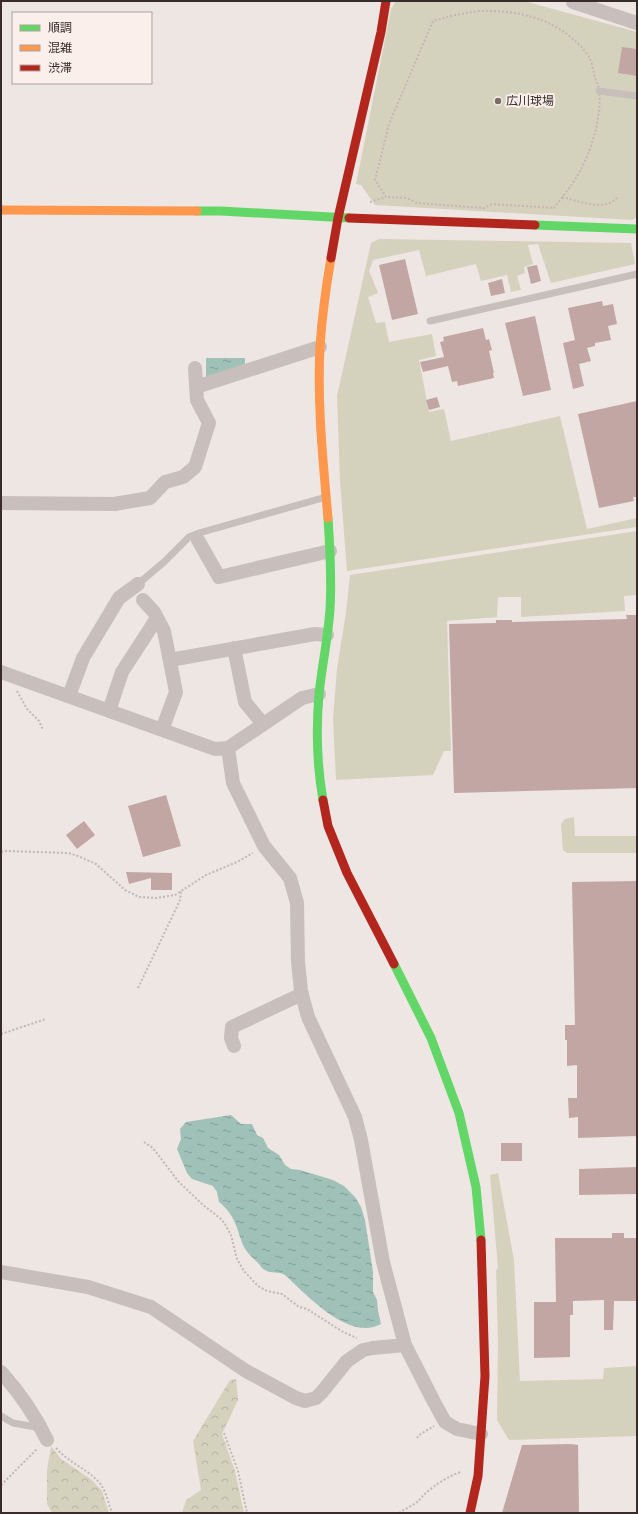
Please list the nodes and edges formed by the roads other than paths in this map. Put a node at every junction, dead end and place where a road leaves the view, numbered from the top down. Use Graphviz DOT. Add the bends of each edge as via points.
graph roads {
  1 [pos="386,1"];
  2 [pos="575,2"];
  3 [pos="637,24"];
  4 [pos="599,91"];
  5 [pos="637,96"];
  6 [pos="1,210"];
  7 [pos="338,218"];
  8 [pos="637,229"];
  9 [pos="637,274"];
  10 [pos="430,320"];
  11 [pos="320,347"];
  12 [pos="195,368"];
  13 [pos="196,387"];
  14 [pos="326,497"];
  15 [pos="1,503"];
  16 [pos="198,540"];
  17 [pos="330,551"];
  18 [pos="138,592"];
  19 [pos="157,618"];
  20 [pos="327,635"];
  21 [pos="234,648"];
  22 [pos="170,660"];
  23 [pos="7,674"];
  24 [pos="319,694"];
  25 [pos="69,696"];
  26 [pos="109,711"];
  27 [pos="263,724"];
  28 [pos="162,730"];
  29 [pos="228,748"];
  30 [pos="302,994"];
  31 [pos="234,1046"];
  32 [pos="1,1272"];
  33 [pos="405,1345"];
  34 [pos="1,1372"];
  35 [pos="1,1416"];
  36 [pos="44,1434"];
  37 [pos="481,1434"];
  38 [pos="470,1513"];
  1 -- 7 [label="street"];
  2 -- 3 [label="street"];
  4 -- 5 [label="lane"];
  6 -- 7 [label="street" via="221,211"];
  7 -- 8 [label="street"];
  7 -- 11 [label="street"];
  9 -- 10 [label="lane"];
  11 -- 13 [label="street"];
  11 -- 14 [label="street" via="320,417"];
  12 -- 13 [label="street"];
  13 -- 15 [label="street" via="197,400 209,423 195,467 182,477 165,482 150,498 114,504"];
  14 -- 17 [label="street"];
  14 -- 18 [label="lane" via="189,537"];
  16 -- 17 [label="street" via="219,577"];
  17 -- 20 [label="street" via="330,610"];
  18 -- 19 [label="street"];
  18 -- 25 [label="street" via="119,598 83,658"];
  19 -- 22 [label="street" via="164,631"];
  19 -- 26 [label="street" via="122,672"];
  20 -- 21 [label="street" via="315,634"];
  20 -- 24 [label="street"];
  21 -- 22 [label="street"];
  21 -- 27 [label="street" via="245,702"];
  22 -- 28 [label="street" via="176,692"];
  23 -- 25 [label="street"];
  24 -- 27 [label="street" via="302,698"];
  24 -- 37 [label="street" via="317,734 328,826 347,873 431,1038 459,1113 468,1150 476,1187 481,1238 485,1376"];
  25 -- 26 [label="street"];
  26 -- 28 [label="street"];
  27 -- 29 [label="street"];
  28 -- 29 [label="street" via="215,749"];
  29 -- 30 [label="street" via="233,783 264,846 290,878 297,903 298,962"];
  30 -- 31 [label="street" via="232,1027 231,1038"];
  30 -- 33 [label="street" via="308,1018 355,1117 383,1262"];
  32 -- 33 [label="street" via="88,1287 151,1307 246,1371 305,1401 316,1398 347,1361 363,1350"];
  33 -- 37 [label="street" via="444,1420 457,1429"];
  34 -- 36 [label="street" via="13,1385"];
  35 -- 36 [label="lane"];
  37 -- 38 [label="street"];
}
